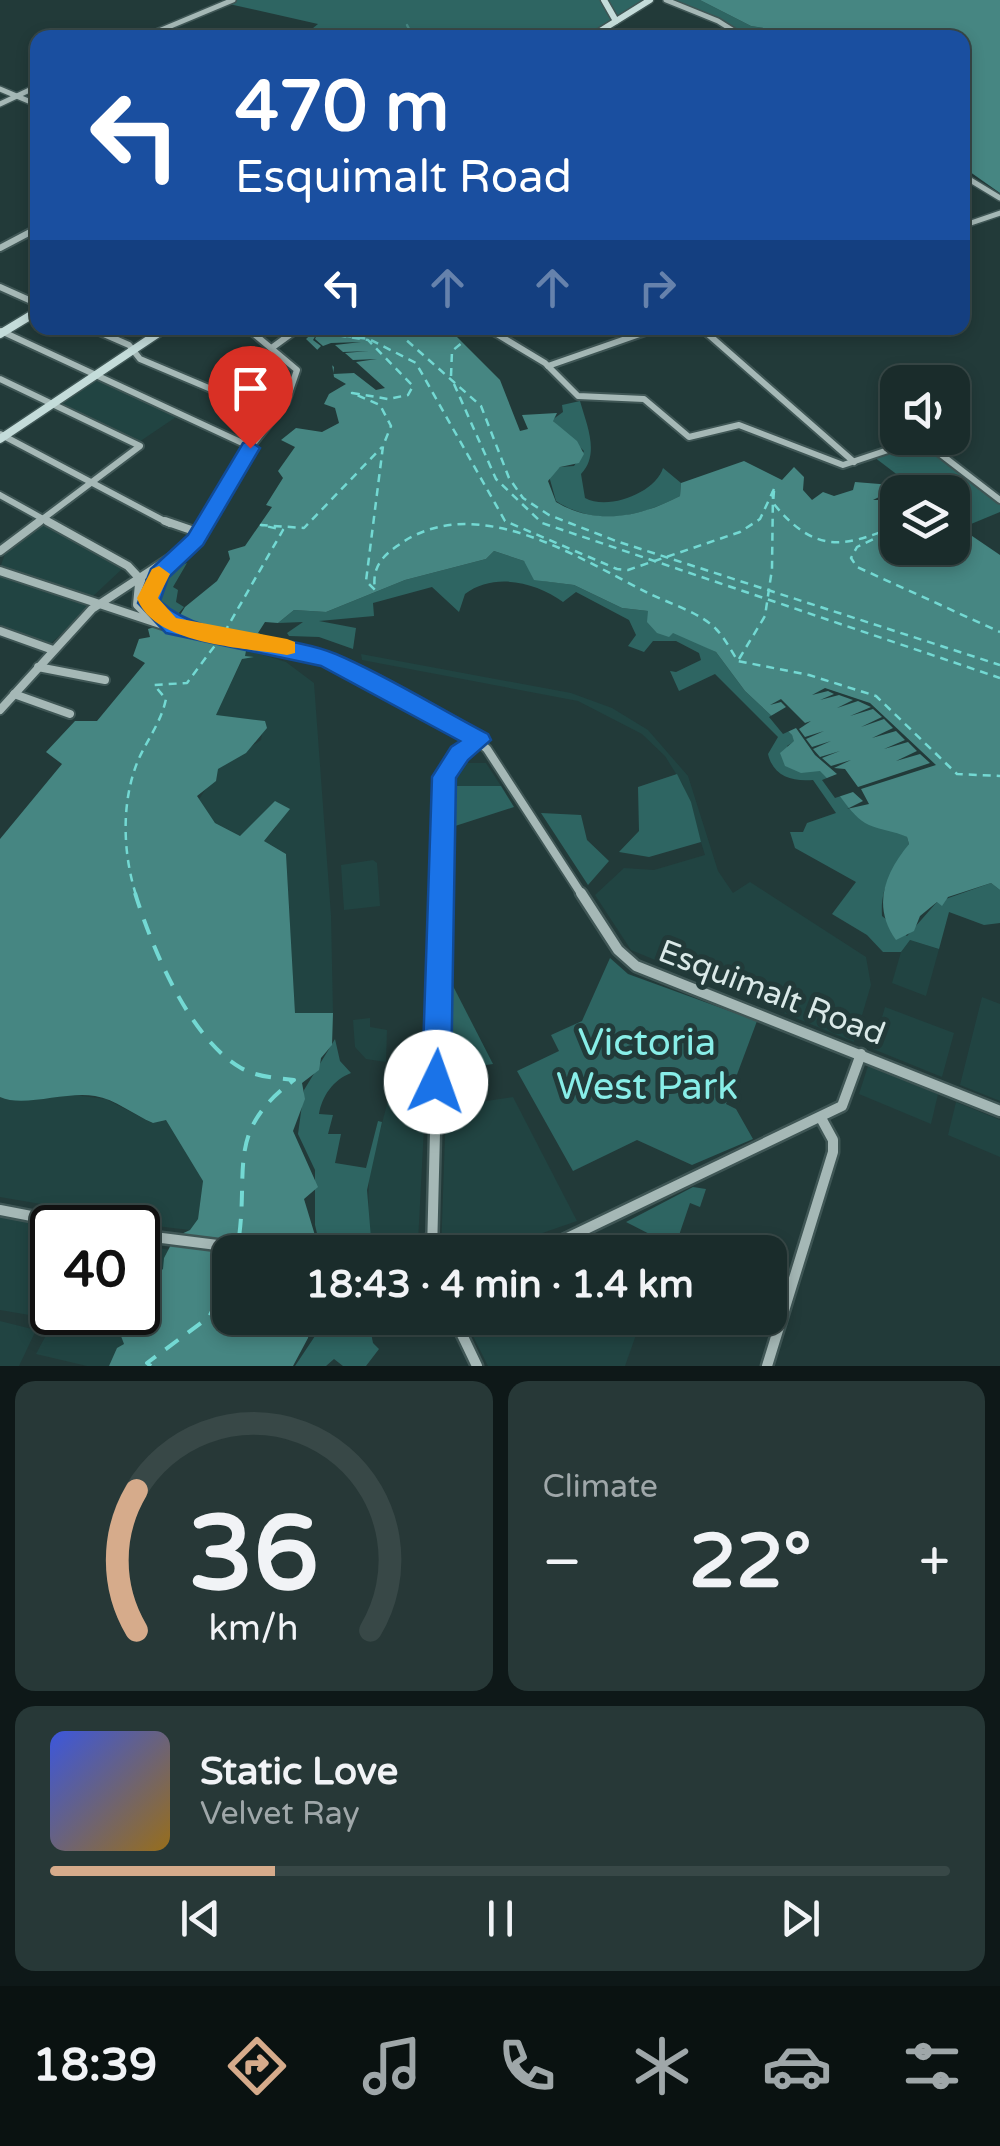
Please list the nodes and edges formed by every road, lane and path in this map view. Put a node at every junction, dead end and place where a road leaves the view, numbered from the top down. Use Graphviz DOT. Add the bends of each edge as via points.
graph roads {
  1 [pos="233,0"];
  2 [pos="604,0"];
  3 [pos="650,0"];
  4 [pos="666,0"];
  5 [pos="616,19"];
  6 [pos="161,30"];
  7 [pos="600,30"];
  8 [pos="732,30"];
  9 [pos="0,89"];
  10 [pos="30,90"];
  11 [pos="15,97"];
  12 [pos="30,102"];
  13 [pos="0,104"];
  14 [pos="970,180"];
  15 [pos="1000,198"];
  16 [pos="1000,213"];
  17 [pos="970,223"];
  18 [pos="30,232"];
  19 [pos="0,248"];
  20 [pos="0,287"];
  21 [pos="30,304"];
  22 [pos="30,313"];
  23 [pos="1,332"];
  24 [pos="103,335"];
  25 [pos="156,335"];
  26 [pos="256,335"];
  27 [pos="290,335"];
  28 [pos="498,335"];
  29 [pos="637,335"];
  30 [pos="709,335"];
  31 [pos="272,348"];
  32 [pos="132,351"];
  33 [pos="548,366"];
  34 [pos="95,375"];
  35 [pos="0,379"];
  36 [pos="51,403"];
  37 [pos="275,416"];
  38 [pos="2,436"];
  39 [pos="251,446"];
  40 [pos="880,452"];
  41 [pos="944,455"];
  42 [pos="854,462"];
  43 [pos="97,483"];
  44 [pos="0,496"];
  45 [pos="1000,500"];
  46 [pos="42,519"];
  47 [pos="184,531"];
  48 [pos="200,533"];
  49 [pos="186,548"];
  50 [pos="0,550"];
  51 [pos="168,562"];
  52 [pos="128,566"];
  53 [pos="0,571"];
  54 [pos="141,580"];
  55 [pos="148,598"];
  56 [pos="98,604"];
  57 [pos="154,621"];
  58 [pos="0,631"];
  59 [pos="53,650"];
  60 [pos="38,667"];
  61 [pos="105,680"];
  62 [pos="8,696"];
  63 [pos="0,710"];
  64 [pos="70,714"];
  65 [pos="480,740"];
  66 [pos="861,1054"];
  67 [pos="1000,1110"];
  68 [pos="821,1118"];
  69 [pos="0,1210"];
  70 [pos="30,1216"];
  71 [pos="432,1234"];
  72 [pos="574,1235"];
  73 [pos="160,1238"];
  74 [pos="212,1244"];
  75 [pos="462,1335"];
  76 [pos="476,1366"];
  77 [pos="767,1366"];
  1 -- 6 [label="main road"];
  2 -- 5 [label="main road"];
  3 -- 5 [label="main road"];
  4 -- 8 [label="main road"];
  5 -- 7 [label="main road"];
  9 -- 11 [label="main road"];
  10 -- 11 [label="main road"];
  11 -- 12 [label="main road"];
  11 -- 13 [label="main road"];
  14 -- 15 [label="main road"];
  16 -- 17 [label="main road"];
  18 -- 19 [label="main road"];
  20 -- 21 [label="main road"];
  22 -- 23 [label="main road"];
  23 -- 34 [label="main road"];
  24 -- 32 [label="main road"];
  25 -- 32 [label="main road"];
  26 -- 31 [label="main road"];
  27 -- 31 [label="main road"];
  28 -- 33 [label="main road"];
  29 -- 33 [label="main road"];
  30 -- 42 [label="main road"];
  31 -- 37 [label="main road" via="297,370"];
  32 -- 34 [label="main road"];
  32 -- 37 [label="main road"];
  33 -- 42 [label="main road" via="576,395 637,397 689,437 736,424 838,464"];
  34 -- 36 [label="main road"];
  34 -- 39 [label="main road"];
  35 -- 36 [label="main road"];
  36 -- 38 [label="main road"];
  36 -- 43 [label="main road" via="140,446"];
  37 -- 39 [label="main road"];
  38 -- 43 [label="main road"];
  39 -- 48 [label="main road"];
  40 -- 42 [label="main road"];
  41 -- 45 [label="main road"];
  43 -- 46 [label="main road"];
  43 -- 47 [label="main road"];
  44 -- 46 [label="main road"];
  46 -- 50 [label="main road"];
  46 -- 52 [label="main road"];
  47 -- 48 [label="main road"];
  47 -- 49 [label="main road" via="190,537"];
  48 -- 49 [label="main road"];
  49 -- 51 [label="main road"];
  51 -- 52 [label="main road" via="147,571"];
  51 -- 54 [label="main road"];
  51 -- 55 [label="main road"];
  52 -- 54 [label="main road"];
  53 -- 56 [label="main road, Esquimalt Road"];
  54 -- 55 [label="main road"];
  54 -- 56 [label="main road"];
  54 -- 57 [label="main road" via="134,596"];
  55 -- 57 [label="main road"];
  56 -- 57 [label="main road, Esquimalt Road"];
  56 -- 59 [label="main road"];
  57 -- 65 [label="main road, Esquimalt Road" via="340,664"];
  58 -- 59 [label="main road"];
  59 -- 60 [label="main road"];
  60 -- 61 [label="main road"];
  60 -- 62 [label="main road"];
  62 -- 63 [label="main road"];
  62 -- 64 [label="main road"];
  65 -- 66 [label="main road, Esquimalt Road" via="627,959"];
  65 -- 71 [label="main road" via="455,758 444,784"];
  66 -- 67 [label="main road, Esquimalt Road"];
  66 -- 68 [label="main road" via="842,1106"];
  68 -- 72 [label="main road"];
  68 -- 77 [label="main road" via="833,1152"];
  69 -- 70 [label="main road"];
  73 -- 74 [label="main road"];
  75 -- 76 [label="main road"];
}
